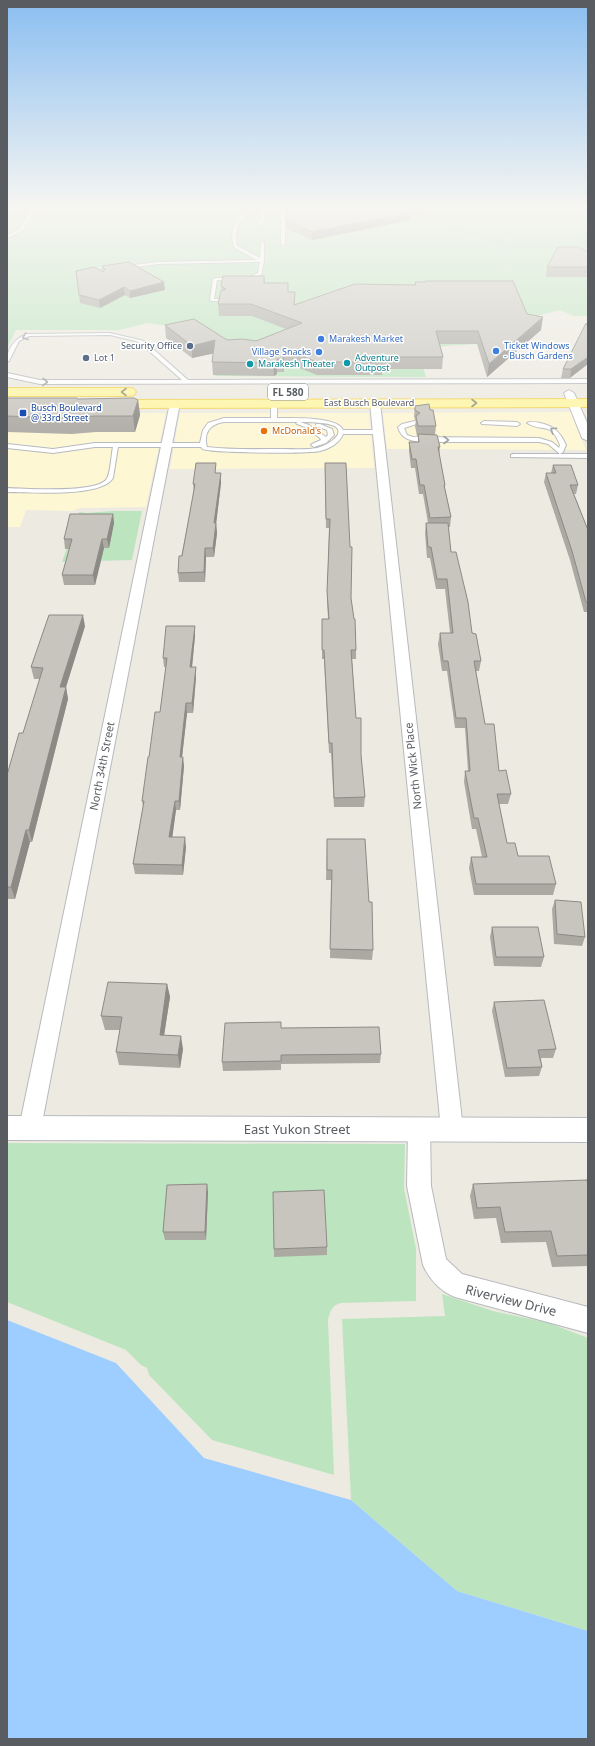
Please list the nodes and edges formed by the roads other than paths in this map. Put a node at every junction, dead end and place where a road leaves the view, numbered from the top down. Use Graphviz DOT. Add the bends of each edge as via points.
graph roads {
  1 [pos="214,289"];
  2 [pos="223,300"];
  3 [pos="7,361"];
  4 [pos="7,375"];
  5 [pos="588,381"];
  6 [pos="187,382"];
  7 [pos="7,392"];
  8 [pos="313,392"];
  9 [pos="588,392"];
  10 [pos="572,398"];
  11 [pos="175,403"];
  12 [pos="274,403"];
  13 [pos="375,403"];
  14 [pos="588,403"];
  15 [pos="7,404"];
  16 [pos="274,420"];
  17 [pos="584,421"];
  18 [pos="209,423"];
  19 [pos="299,423"];
  20 [pos="415,423"];
  21 [pos="484,423"];
  22 [pos="530,423"];
  23 [pos="517,424"];
  24 [pos="341,432"];
  25 [pos="378,432"];
  26 [pos="588,438"];
  27 [pos="324,442"];
  28 [pos="116,444"];
  29 [pos="167,444"];
  30 [pos="203,444"];
  31 [pos="7,446"];
  32 [pos="280,451"];
  33 [pos="560,454"];
  34 [pos="513,456"];
  35 [pos="588,456"];
  36 [pos="7,490"];
  37 [pos="18,1128"];
  38 [pos="419,1129"];
  39 [pos="452,1129"];
  40 [pos="588,1130"];
  41 [pos="588,1320"];
  1 -- 2 [label="lane" via="212,300"];
  6 -- 3 [label="lane, one-way" via="142,342 110,334 28,334 17,340"];
  4 -- 6 [label="lane, one-way" via="40,382"];
  5 -- 6 [label="lane"];
  8 -- 7 [label="main road, East Busch Boulevard / FL 580, one-way"];
  8 -- 10 [label="main road, East Busch Boulevard / FL 580"];
  8 -- 11 [label="main road" via="223,396"];
  9 -- 10 [label="main road, East Busch Boulevard / FL 580"];
  13 -- 10 [label="main road, East Busch Boulevard / FL 580, one-way"];
  10 -- 14 [label="main road, East Busch Boulevard / FL 580"];
  10 -- 17 [label="street"];
  11 -- 12 [label="main road, East Busch Boulevard / FL 580"];
  11 -- 15 [label="main road, East Busch Boulevard / FL 580"];
  11 -- 29 [label="street, North 34th Street"];
  12 -- 13 [label="main road, East Busch Boulevard / FL 580"];
  12 -- 16 [label="lane"];
  13 -- 25 [label="street, North Wick Place"];
  16 -- 18 [label="lane" via="224,420"];
  16 -- 24 [label="lane" via="321,421 336,425"];
  17 -- 26 [label="street"];
  18 -- 19 [label="lane"];
  18 -- 30 [label="lane"];
  19 -- 27 [label="lane" via="323,436"];
  19 -- 27 [label="lane" via="320,425 329,429 331,435"];
  20 -- 33 [label="lane, one-way" via="401,428 405,437 419,440 539,440 550,443"];
  21 -- 23 [label="lane"];
  33 -- 22 [label="lane, one-way" via="563,444 559,433 546,425"];
  24 -- 25 [label="lane"];
  24 -- 32 [label="lane" via="335,442 319,450"];
  25 -- 39 [label="street, North Wick Place"];
  27 -- 32 [label="lane"];
  28 -- 29 [label="lane"];
  28 -- 31 [label="lane" via="86,445 53,451"];
  28 -- 36 [label="lane" via="109,480 103,486 87,489"];
  29 -- 30 [label="lane"];
  29 -- 37 [label="street, North 34th Street"];
  30 -- 32 [label="lane" via="204,448 220,450"];
  33 -- 34 [label="lane"];
  33 -- 35 [label="lane"];
  37 -- 38 [label="street, East Yukon Street"];
  38 -- 39 [label="street, East Yukon Street"];
  38 -- 41 [label="street, Riverview Drive" via="419,1186 435,1266 455,1285"];
  39 -- 40 [label="street, East Yukon Street"];
}
